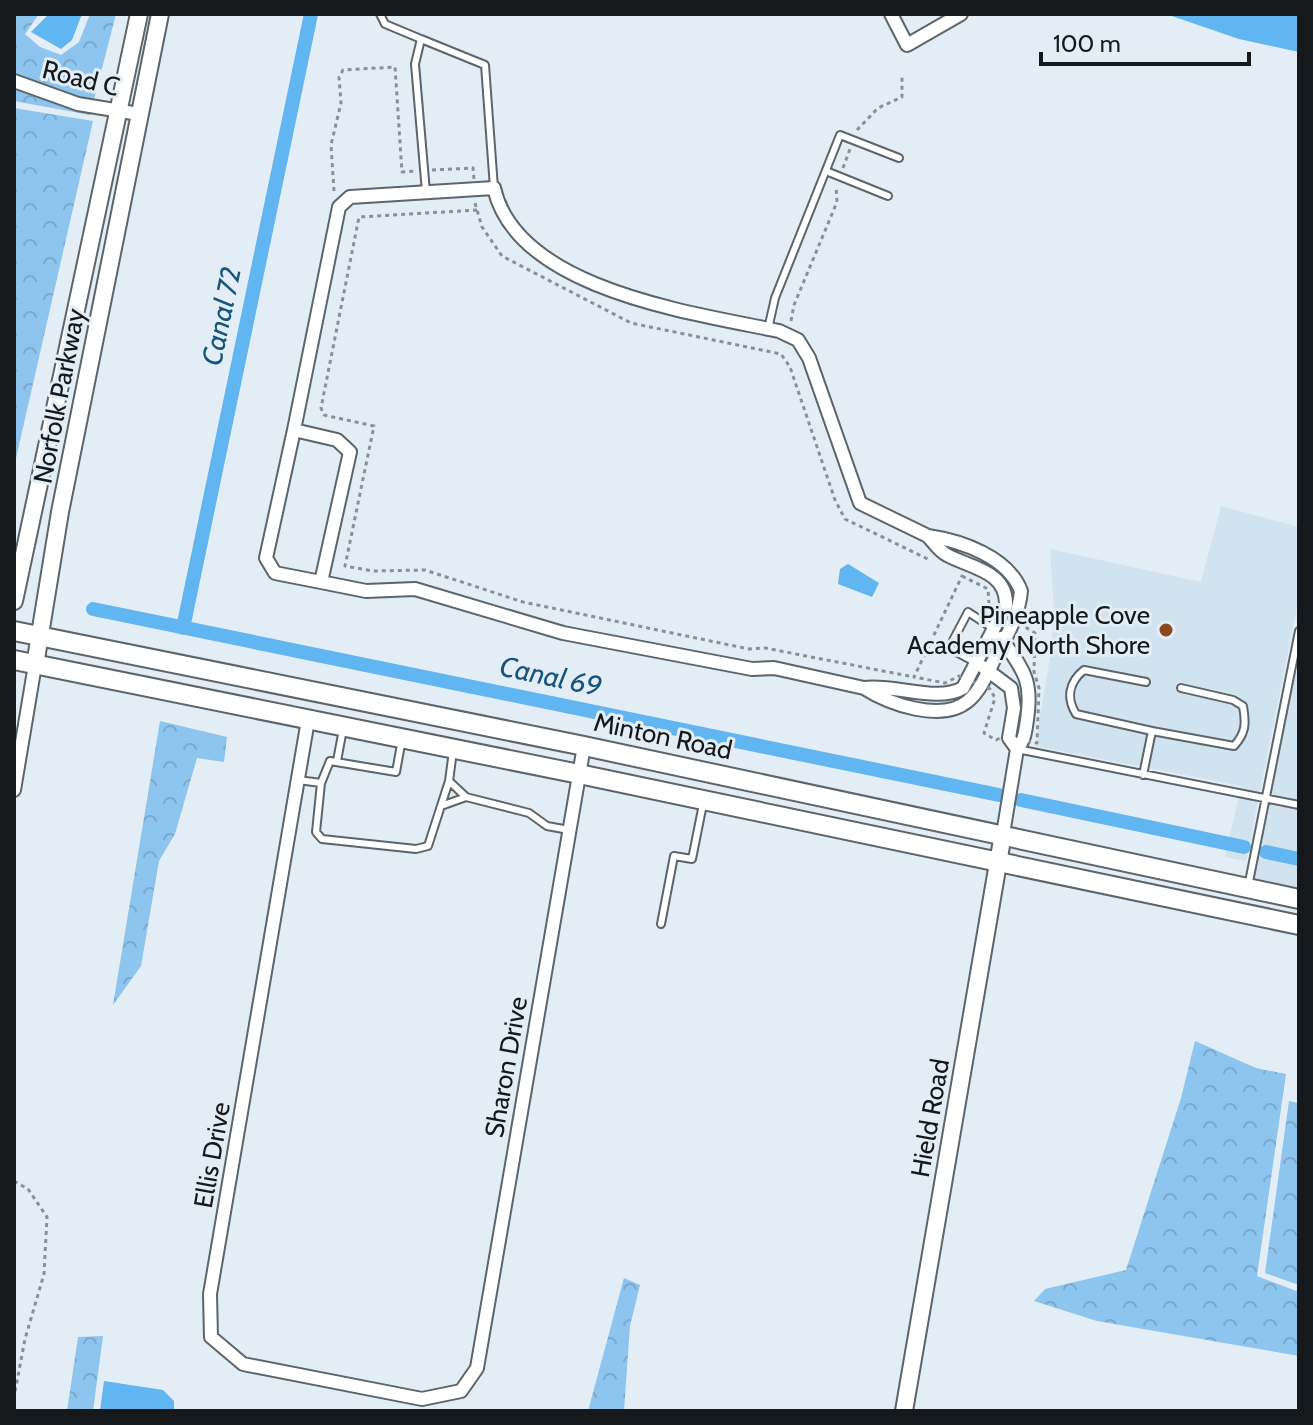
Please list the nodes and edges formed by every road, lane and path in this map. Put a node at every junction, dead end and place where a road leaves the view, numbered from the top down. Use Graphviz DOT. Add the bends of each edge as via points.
graph roads {
  1 [pos="139,14"];
  2 [pos="160,14"];
  3 [pos="380,14"];
  4 [pos="891,14"];
  5 [pos="961,14"];
  6 [pos="421,39"];
  7 [pos="902,75"];
  8 [pos="14,81"];
  9 [pos="117,110"];
  10 [pos="139,114"];
  11 [pos="853,140"];
  12 [pos="899,158"];
  13 [pos="826,171"];
  14 [pos="840,177"];
  15 [pos="494,188"];
  16 [pos="426,192"];
  17 [pos="888,196"];
  18 [pos="477,210"];
  19 [pos="768,329"];
  20 [pos="789,335"];
  21 [pos="781,354"];
  22 [pos="294,430"];
  23 [pos="928,536"];
  24 [pos="965,547"];
  25 [pos="959,560"];
  26 [pos="321,582"];
  27 [pos="14,601"];
  28 [pos="935,619"];
  29 [pos="940,622"];
  30 [pos="994,629"];
  31 [pos="14,631"];
  32 [pos="1299,631"];
  33 [pos="40,637"];
  34 [pos="1004,642"];
  35 [pos="14,660"];
  36 [pos="35,665"];
  37 [pos="982,667"];
  38 [pos="914,677"];
  39 [pos="1146,682"];
  40 [pos="900,687"];
  41 [pos="864,688"];
  42 [pos="1181,688"];
  43 [pos="897,703"];
  44 [pos="308,720"];
  45 [pos="343,727"];
  46 [pos="1152,731"];
  47 [pos="402,739"];
  48 [pos="584,746"];
  49 [pos="453,749"];
  50 [pos="1017,749"];
  51 [pos="337,761"];
  52 [pos="579,774"];
  53 [pos="1143,775"];
  54 [pos="298,780"];
  55 [pos="449,781"];
  56 [pos="321,783"];
  57 [pos="14,790"];
  58 [pos="466,797"];
  59 [pos="1265,798"];
  60 [pos="704,800"];
  61 [pos="1299,805"];
  62 [pos="441,806"];
  63 [pos="569,830"];
  64 [pos="1003,834"];
  65 [pos="999,861"];
  66 [pos="1248,887"];
  67 [pos="1144,892"];
  68 [pos="1299,899"];
  69 [pos="661,924"];
  70 [pos="1299,925"];
  71 [pos="14,1181"];
  72 [pos="461,1391"];
  73 [pos="14,1397"];
  74 [pos="904,1411"];
  1 -- 9 [label="street, Norfolk Parkway"];
  2 -- 10 [label="street, Norfolk Parkway"];
  3 -- 6 [label="lane" via="385,24"];
  4 -- 5 [label="street" via="907,45"];
  6 -- 15 [label="lane" via="485,65"];
  6 -- 16 [label="lane" via="415,64"];
  7 -- 11 [label="path" via="902,97 878,108 861,123"];
  8 -- 9 [label="street, Road C" via="78,104"];
  9 -- 10 [label="street, Road C"];
  9 -- 27 [label="street, Norfolk Parkway"];
  10 -- 33 [label="street, Norfolk Parkway"];
  11 -- 12 [label="lane"];
  11 -- 13 [label="lane" via="840,135"];
  11 -- 14 [label="path"];
  13 -- 14 [label="lane"];
  13 -- 19 [label="lane" via="775,298"];
  14 -- 17 [label="lane"];
  14 -- 20 [label="path" via="837,202 794,305"];
  15 -- 16 [label="street"];
  15 -- 19 [label="street" via="512,231 584,278 648,305"];
  16 -- 22 [label="street" via="350,197 339,207"];
  18 -- 38 [label="path" via="359,217 321,408 324,415 374,426 345,566 425,570 523,602"];
  19 -- 20 [label="street"];
  20 -- 21 [label="path"];
  20 -- 23 [label="street" via="809,358 860,503"];
  22 -- 26 [label="street" via="337,440 350,452"];
  22 -- 26 [label="street" via="266,558 275,573"];
  23 -- 24 [label="street"];
  23 -- 25 [label="street" via="943,553"];
  24 -- 25 [label="street"];
  24 -- 34 [label="street" via="1005,565 1016,578 1020,605"];
  25 -- 30 [label="street" via="989,573 1006,591 1006,605"];
  26 -- 41 [label="street" via="366,591 415,589 563,633"];
  28 -- 29 [label="path"];
  30 -- 34 [label="street"];
  30 -- 37 [label="street"];
  30 -- 37 [label="lane" via="968,612 949,648"];
  31 -- 33 [label="main road, Minton Road"];
  32 -- 59 [label="lane"];
  33 -- 36 [label="street, Norfolk Parkway"];
  33 -- 48 [label="main road, Minton Road"];
  34 -- 37 [label="street"];
  34 -- 50 [label="street" via="1027,675 1031,693 1024,741"];
  35 -- 36 [label="main road, Minton Road"];
  36 -- 44 [label="main road, Minton Road"];
  36 -- 57 [label="street, Norfolk Parkway"];
  37 -- 40 [label="street" via="951,695"];
  37 -- 43 [label="street" via="967,702 953,709"];
  37 -- 50 [label="street" via="1014,695 1009,738"];
  39 -- 46 [label="lane" via="1084,670 1070,690 1070,704 1076,714"];
  40 -- 41 [label="street"];
  40 -- 43 [label="street"];
  41 -- 43 [label="street"];
  42 -- 46 [label="lane" via="1243,706 1243,737 1234,746"];
  44 -- 45 [label="main road, Minton Road"];
  44 -- 54 [label="street, Ellis Drive"];
  45 -- 47 [label="main road, Minton Road"];
  45 -- 51 [label="lane"];
  46 -- 53 [label="lane"];
  47 -- 49 [label="main road, Minton Road"];
  47 -- 51 [label="lane" via="396,772"];
  48 -- 52 [label="street, Sharon Drive"];
  48 -- 64 [label="main road, Minton Road"];
  49 -- 52 [label="main road, Minton Road"];
  49 -- 55 [label="lane"];
  50 -- 53 [label="lane"];
  50 -- 64 [label="street"];
  51 -- 56 [label="lane" via="325,766"];
  52 -- 60 [label="main road, Minton Road"];
  52 -- 63 [label="street, Sharon Drive"];
  53 -- 59 [label="lane"];
  54 -- 56 [label="lane"];
  54 -- 72 [label="street, Ellis Drive" via="210,1294 211,1337 243,1364 422,1399"];
  55 -- 58 [label="lane"];
  55 -- 62 [label="lane"];
  56 -- 62 [label="lane" via="316,832 322,839 428,846"];
  58 -- 62 [label="lane"];
  58 -- 63 [label="lane"];
  59 -- 61 [label="lane"];
  59 -- 66 [label="lane"];
  60 -- 65 [label="main road, Minton Road"];
  60 -- 69 [label="lane" via="692,859 674,856"];
  63 -- 72 [label="street, Sharon Drive" via="477,1368"];
  64 -- 65 [label="street, Hield Road"];
  64 -- 66 [label="main road, Minton Road"];
  65 -- 67 [label="main road, Minton Road"];
  65 -- 74 [label="street, Hield Road"];
  66 -- 67 [label="main road" via="1216,896 1176,889"];
  66 -- 68 [label="main road, Minton Road"];
  67 -- 70 [label="main road, Minton Road"];
  71 -- 73 [label="path" via="28,1189 47,1217 44,1274"];
}
